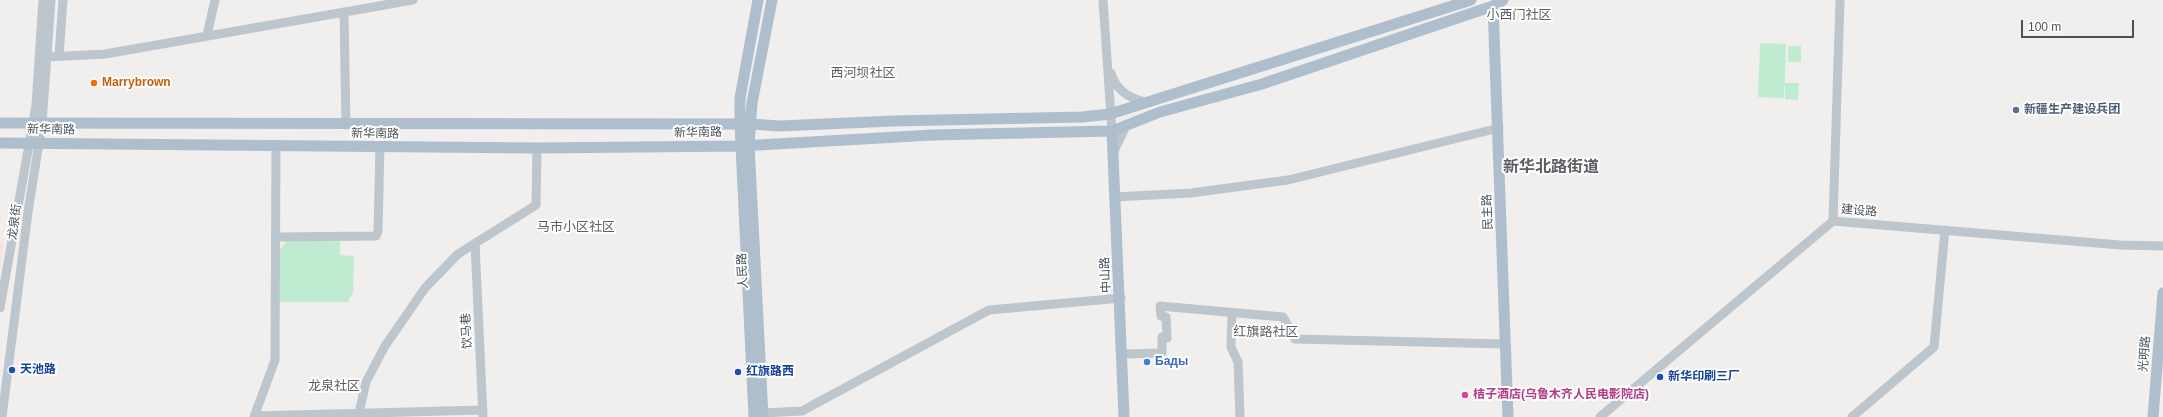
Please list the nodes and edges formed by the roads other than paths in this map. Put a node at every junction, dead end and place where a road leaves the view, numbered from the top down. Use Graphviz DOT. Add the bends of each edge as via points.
graph roads {
  1 [pos="43,0"];
  2 [pos="51,0"];
  3 [pos="63,0"];
  4 [pos="215,0"];
  5 [pos="413,0"];
  6 [pos="758,0"];
  7 [pos="772,0"];
  8 [pos="1103,0"];
  9 [pos="1471,0"];
  10 [pos="1840,0"];
  11 [pos="1496,2"];
  12 [pos="344,12"];
  13 [pos="45,29"];
  14 [pos="207,35"];
  15 [pos="59,56"];
  16 [pos="47,57"];
  17 [pos="1107,59"];
  18 [pos="1145,102"];
  19 [pos="1110,114"];
  20 [pos="0,123"];
  21 [pos="38,124"];
  22 [pos="346,125"];
  23 [pos="745,125"];
  24 [pos="1126,126"];
  25 [pos="1499,128"];
  26 [pos="1112,131"];
  27 [pos="0,142"];
  28 [pos="35,143"];
  29 [pos="276,145"];
  30 [pos="380,146"];
  31 [pos="745,146"];
  32 [pos="537,148"];
  33 [pos="1114,164"];
  34 [pos="1115,197"];
  35 [pos="1833,221"];
  36 [pos="1945,230"];
  37 [pos="276,237"];
  38 [pos="475,243"];
  39 [pos="2163,246"];
  40 [pos="2163,293"];
  41 [pos="1120,298"];
  42 [pos="0,308"];
  43 [pos="1232,313"];
  44 [pos="1505,344"];
  45 [pos="1122,354"];
  46 [pos="359,413"];
  47 [pos="483,413"];
  48 [pos="388,415"];
  49 [pos="760,416"];
  50 [pos="2,417"];
  51 [pos="254,417"];
  52 [pos="1124,417"];
  53 [pos="1240,417"];
  54 [pos="1508,417"];
  55 [pos="1600,417"];
  56 [pos="1852,417"];
  57 [pos="2153,417"];
  1 -- 13 [label="street"];
  2 -- 13 [label="street"];
  3 -- 15 [label="street"];
  4 -- 14 [label="street"];
  5 -- 12 [label="street"];
  6 -- 23 [label="main road" via="740,98"];
  7 -- 23 [label="main road" via="752,103"];
  8 -- 17 [label="street"];
  9 -- 18 [label="main road, 新华南路"];
  10 -- 35 [label="street"];
  11 -- 24 [label="main road, 新华南路" via="1262,84 1160,112"];
  11 -- 25 [label="main road, 民主路"];
  12 -- 14 [label="street"];
  12 -- 22 [label="street"];
  13 -- 16 [label="street, 龙泉街"];
  13 -- 21 [label="street, 龙泉街"];
  14 -- 15 [label="street" via="105,54"];
  15 -- 16 [label="street"];
  16 -- 21 [label="street, 龙泉街"];
  17 -- 18 [label="street" via="1114,82 1122,92 1132,99"];
  17 -- 19 [label="street"];
  18 -- 19 [label="main road, 新华南路"];
  19 -- 23 [label="main road, 新华南路" via="1082,117"];
  19 -- 26 [label="street"];
  20 -- 21 [label="main road, 新华南路"];
  21 -- 22 [label="main road, 新华南路"];
  21 -- 28 [label="street, 龙泉街"];
  22 -- 23 [label="main road, 新华南路"];
  23 -- 31 [label="main road, 人民路"];
  24 -- 26 [label="main road, 新华南路"];
  24 -- 33 [label="street" via="1114,151"];
  25 -- 34 [label="street" via="1288,180 1191,193"];
  25 -- 44 [label="main road, 民主路"];
  26 -- 31 [label="main road, 新华南路" via="932,135"];
  26 -- 33 [label="main road, 中山路"];
  27 -- 28 [label="main road, 新华南路"];
  28 -- 29 [label="main road, 新华南路"];
  28 -- 42 [label="street, 龙泉街"];
  28 -- 50 [label="street, 龙泉街"];
  29 -- 30 [label="main road, 新华南路"];
  29 -- 37 [label="street"];
  30 -- 32 [label="main road, 新华南路"];
  30 -- 37 [label="street" via="376,236"];
  31 -- 32 [label="main road, 新华南路"];
  31 -- 49 [label="main road, 人民路"];
  32 -- 38 [label="street" via="536,205"];
  33 -- 34 [label="main road, 中山路"];
  34 -- 41 [label="main road, 中山路"];
  35 -- 36 [label="street, 建设路"];
  35 -- 55 [label="street, 建设路"];
  36 -- 39 [label="street, 建设路" via="2120,245"];
  36 -- 56 [label="street" via="1934,346"];
  37 -- 51 [label="street" via="275,360"];
  38 -- 46 [label="street" via="458,254 425,288 385,346 366,382"];
  38 -- 47 [label="street, 饮马巷"];
  40 -- 57 [label="main road, 光明路"];
  41 -- 45 [label="main road, 中山路"];
  41 -- 49 [label="street" via="989,310 802,411"];
  43 -- 44 [label="street" via="1283,317 1295,338"];
  43 -- 45 [label="street" via="1160,306 1161,316 1166,317 1166,338 1162,337 1162,353"];
  43 -- 53 [label="street" via="1231,347 1238,362"];
  44 -- 54 [label="main road, 民主路"];
  45 -- 52 [label="main road, 中山路"];
  46 -- 48 [label="street"];
  46 -- 51 [label="street"];
  47 -- 48 [label="street"];
}
